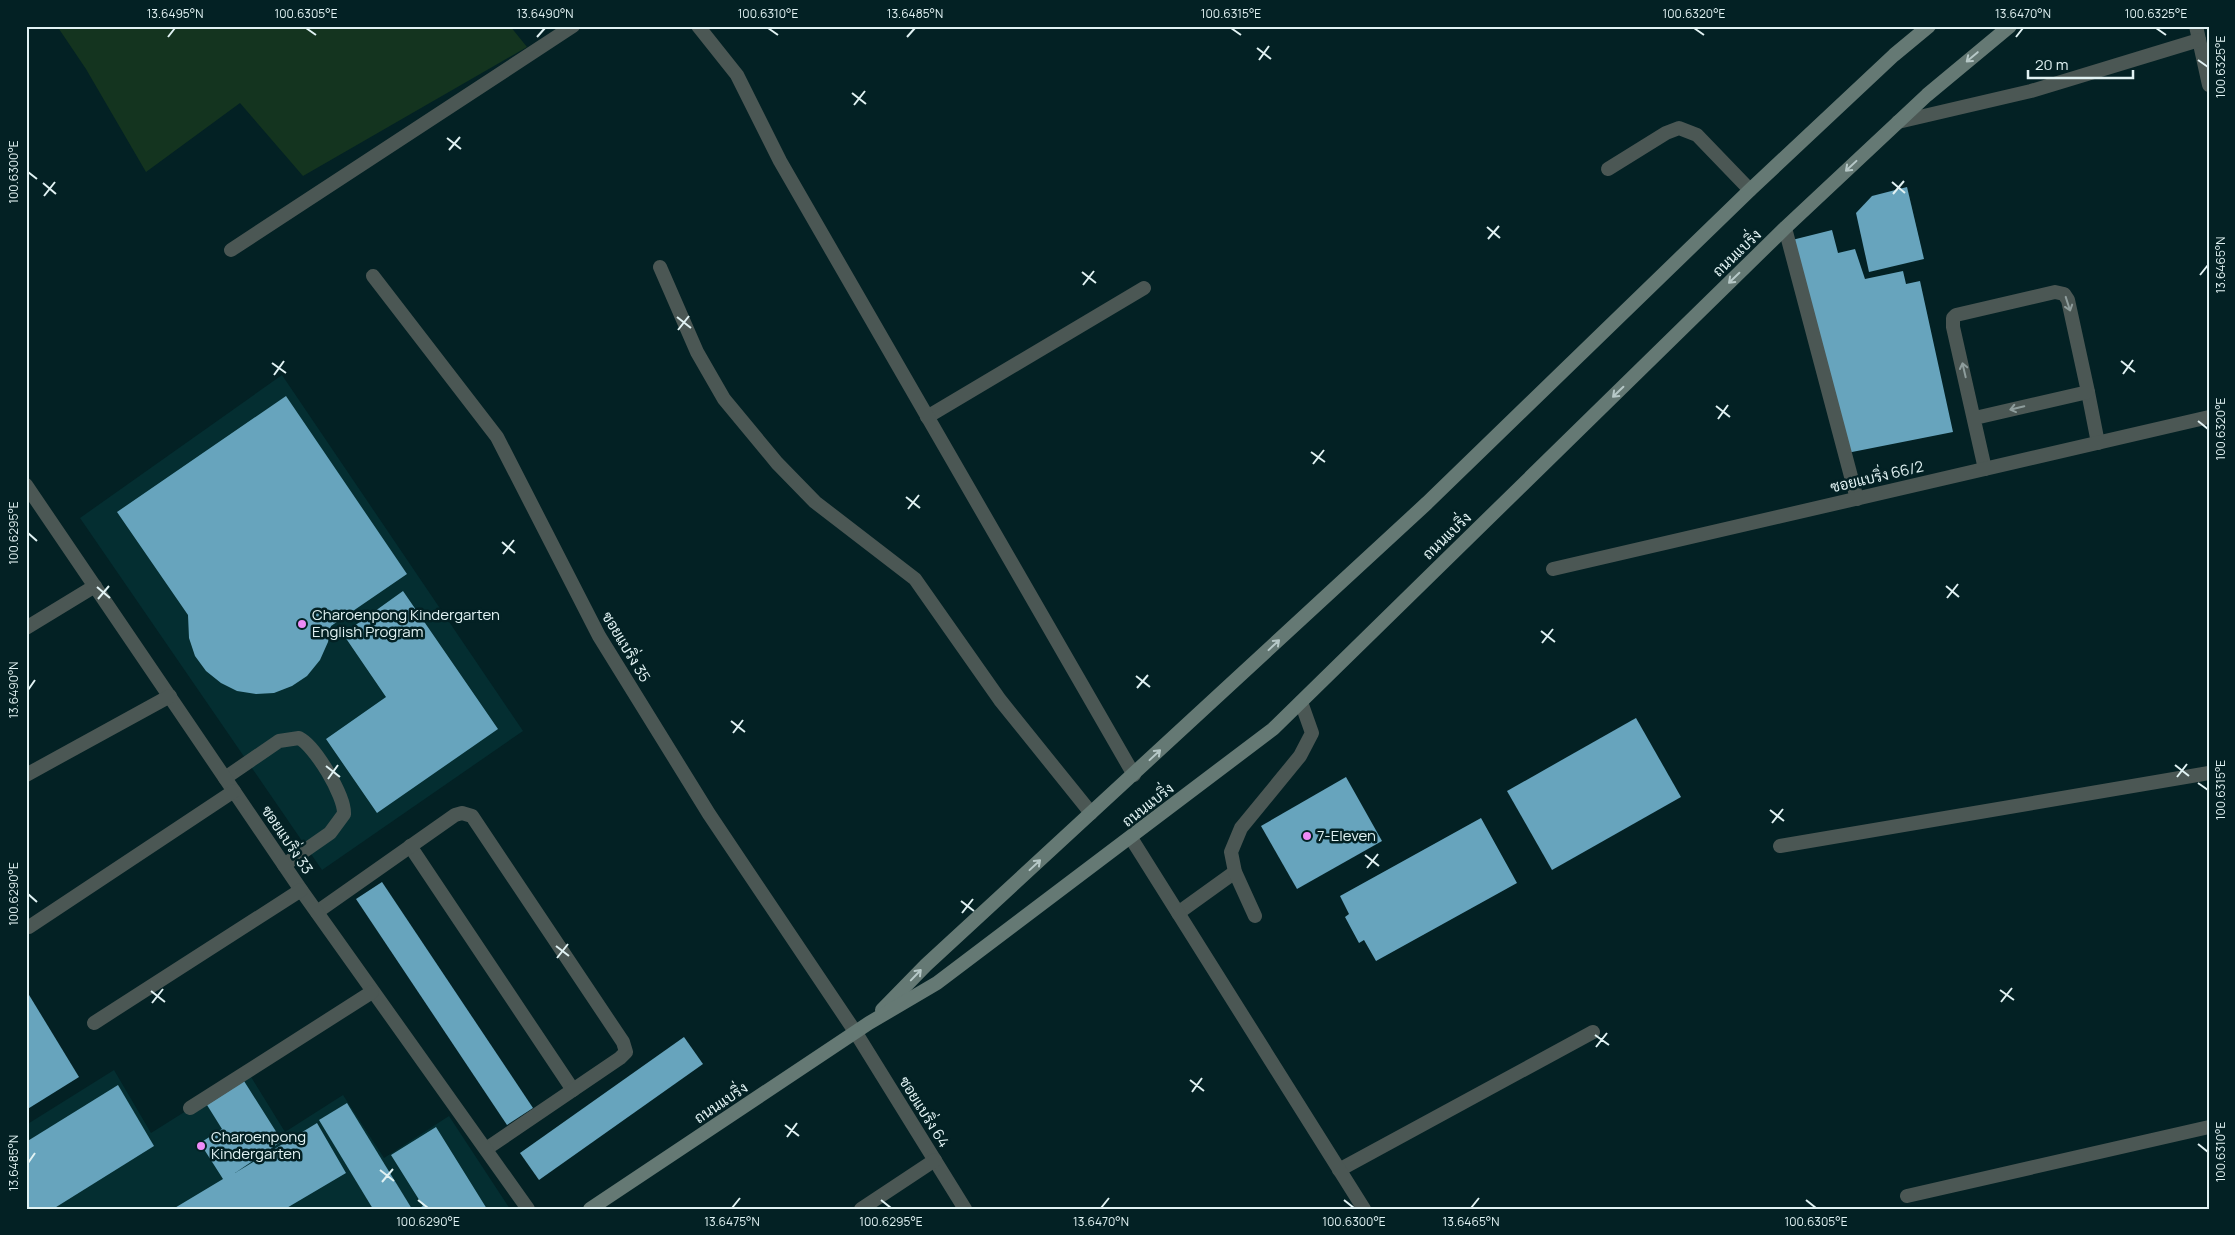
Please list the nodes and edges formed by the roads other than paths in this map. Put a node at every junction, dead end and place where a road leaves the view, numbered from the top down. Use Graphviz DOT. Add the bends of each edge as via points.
graph roads {
  1 [pos="573,26"];
  2 [pos="698,26"];
  3 [pos="1929,26"];
  4 [pos="2010,26"];
  5 [pos="2198,33"];
  6 [pos="2206,63"];
  7 [pos="2209,85"];
  8 [pos="1898,122"];
  9 [pos="1608,168"];
  10 [pos="1750,190"];
  11 [pos="1785,228"];
  12 [pos="231,250"];
  13 [pos="660,267"];
  14 [pos="374,276"];
  15 [pos="1144,288"];
  16 [pos="2088,392"];
  17 [pos="927,417"];
  18 [pos="2209,417"];
  19 [pos="1975,418"];
  20 [pos="2098,443"];
  21 [pos="1985,469"];
  22 [pos="26,485"];
  23 [pos="1857,499"];
  24 [pos="1553,569"];
  25 [pos="95,586"];
  26 [pos="26,628"];
  27 [pos="170,696"];
  28 [pos="1300,702"];
  29 [pos="2209,773"];
  30 [pos="26,775"];
  31 [pos="1134,775"];
  32 [pos="225,778"];
  33 [pos="234,791"];
  34 [pos="1091,814"];
  35 [pos="1131,838"];
  36 [pos="410,846"];
  37 [pos="1780,846"];
  38 [pos="284,865"];
  39 [pos="1235,872"];
  40 [pos="301,890"];
  41 [pos="317,912"];
  42 [pos="1178,913"];
  43 [pos="1255,916"];
  44 [pos="29,926"];
  45 [pos="372,992"];
  46 [pos="94,1023"];
  47 [pos="869,1023"];
  48 [pos="1593,1032"];
  49 [pos="856,1033"];
  50 [pos="573,1090"];
  51 [pos="190,1108"];
  52 [pos="2209,1128"];
  53 [pos="486,1149"];
  54 [pos="935,1160"];
  55 [pos="1339,1170"];
  56 [pos="1907,1196"];
  57 [pos="528,1209"];
  58 [pos="590,1209"];
  59 [pos="861,1209"];
  60 [pos="965,1209"];
  61 [pos="1364,1209"];
  1 -- 12 [label="street"];
  2 -- 17 [label="street" via="737,75 780,161"];
  3 -- 10 [label="main road, ถนนแบริ่ง"];
  4 -- 8 [label="main road, ถนนแบริ่ง, one-way"];
  5 -- 6 [label="street"];
  5 -- 8 [label="street" via="2031,92"];
  6 -- 7 [label="street"];
  8 -- 11 [label="main road, ถนนแบริ่ง, one-way"];
  9 -- 10 [label="street" via="1679,128 1698,135"];
  31 -- 10 [label="main road, ถนนแบริ่ง, one-way" via="1427,504"];
  11 -- 23 [label="street"];
  11 -- 28 [label="main road, ถนนแบริ่ง, one-way"];
  13 -- 34 [label="street" via="697,352 724,399 777,463 815,502 915,579 1000,700"];
  14 -- 49 [label="street, ซอยแบริ่ง 35" via="497,437 599,636 709,814"];
  15 -- 17 [label="street"];
  16 -- 19 [label="street, one-way"];
  19 -- 16 [label="street, one-way" via="1952,321 1956,315 2055,292 2064,294 2068,300"];
  16 -- 20 [label="street"];
  17 -- 31 [label="street"];
  18 -- 20 [label="street, ซอยแบริ่ง 66/2"];
  19 -- 21 [label="street"];
  20 -- 21 [label="street, ซอยแบริ่ง 66/2"];
  21 -- 23 [label="street, ซอยแบริ่ง 66/2"];
  22 -- 25 [label="street, ซอยแบริ่ง 33"];
  23 -- 24 [label="street, ซอยแบริ่ง 66/2"];
  25 -- 26 [label="street"];
  25 -- 27 [label="street, ซอยแบริ่ง 33"];
  27 -- 30 [label="street"];
  27 -- 32 [label="street, ซอยแบริ่ง 33"];
  28 -- 35 [label="main road, ถนนแบริ่ง" via="1273,729"];
  28 -- 39 [label="street" via="1312,733 1300,756 1240,828 1231,852"];
  29 -- 37 [label="street"];
  31 -- 34 [label="main road, ถนนแบริ่ง"];
  32 -- 33 [label="street, ซอยแบริ่ง 33"];
  32 -- 38 [label="street" via="279,741 299,738 309,744 343,799 344,814 330,833"];
  33 -- 38 [label="street, ซอยแบริ่ง 33"];
  33 -- 44 [label="street"];
  47 -- 34 [label="main road, ถนนแบริ่ง, one-way" via="926,965"];
  35 -- 42 [label="street"];
  35 -- 47 [label="main road, ถนนแบริ่ง" via="937,983"];
  36 -- 41 [label="street"];
  36 -- 50 [label="street"];
  36 -- 50 [label="street" via="455,815 472,816 623,1042 626,1052 620,1058"];
  38 -- 40 [label="street, ซอยแบริ่ง 33"];
  39 -- 42 [label="street"];
  39 -- 43 [label="street"];
  40 -- 41 [label="street, ซอยแบริ่ง 33"];
  40 -- 46 [label="street"];
  41 -- 45 [label="street, ซอยแบริ่ง 33"];
  42 -- 55 [label="street"];
  45 -- 51 [label="street"];
  45 -- 53 [label="street, ซอยแบริ่ง 33"];
  47 -- 49 [label="main road, ถนนแบริ่ง"];
  48 -- 55 [label="street"];
  49 -- 54 [label="street, ซอยแบริ่ง 64"];
  49 -- 58 [label="main road, ถนนแบริ่ง"];
  50 -- 53 [label="street"];
  52 -- 56 [label="street"];
  53 -- 57 [label="street, ซอยแบริ่ง 33"];
  54 -- 59 [label="street"];
  54 -- 60 [label="street, ซอยแบริ่ง 64"];
  55 -- 61 [label="street"];
}
